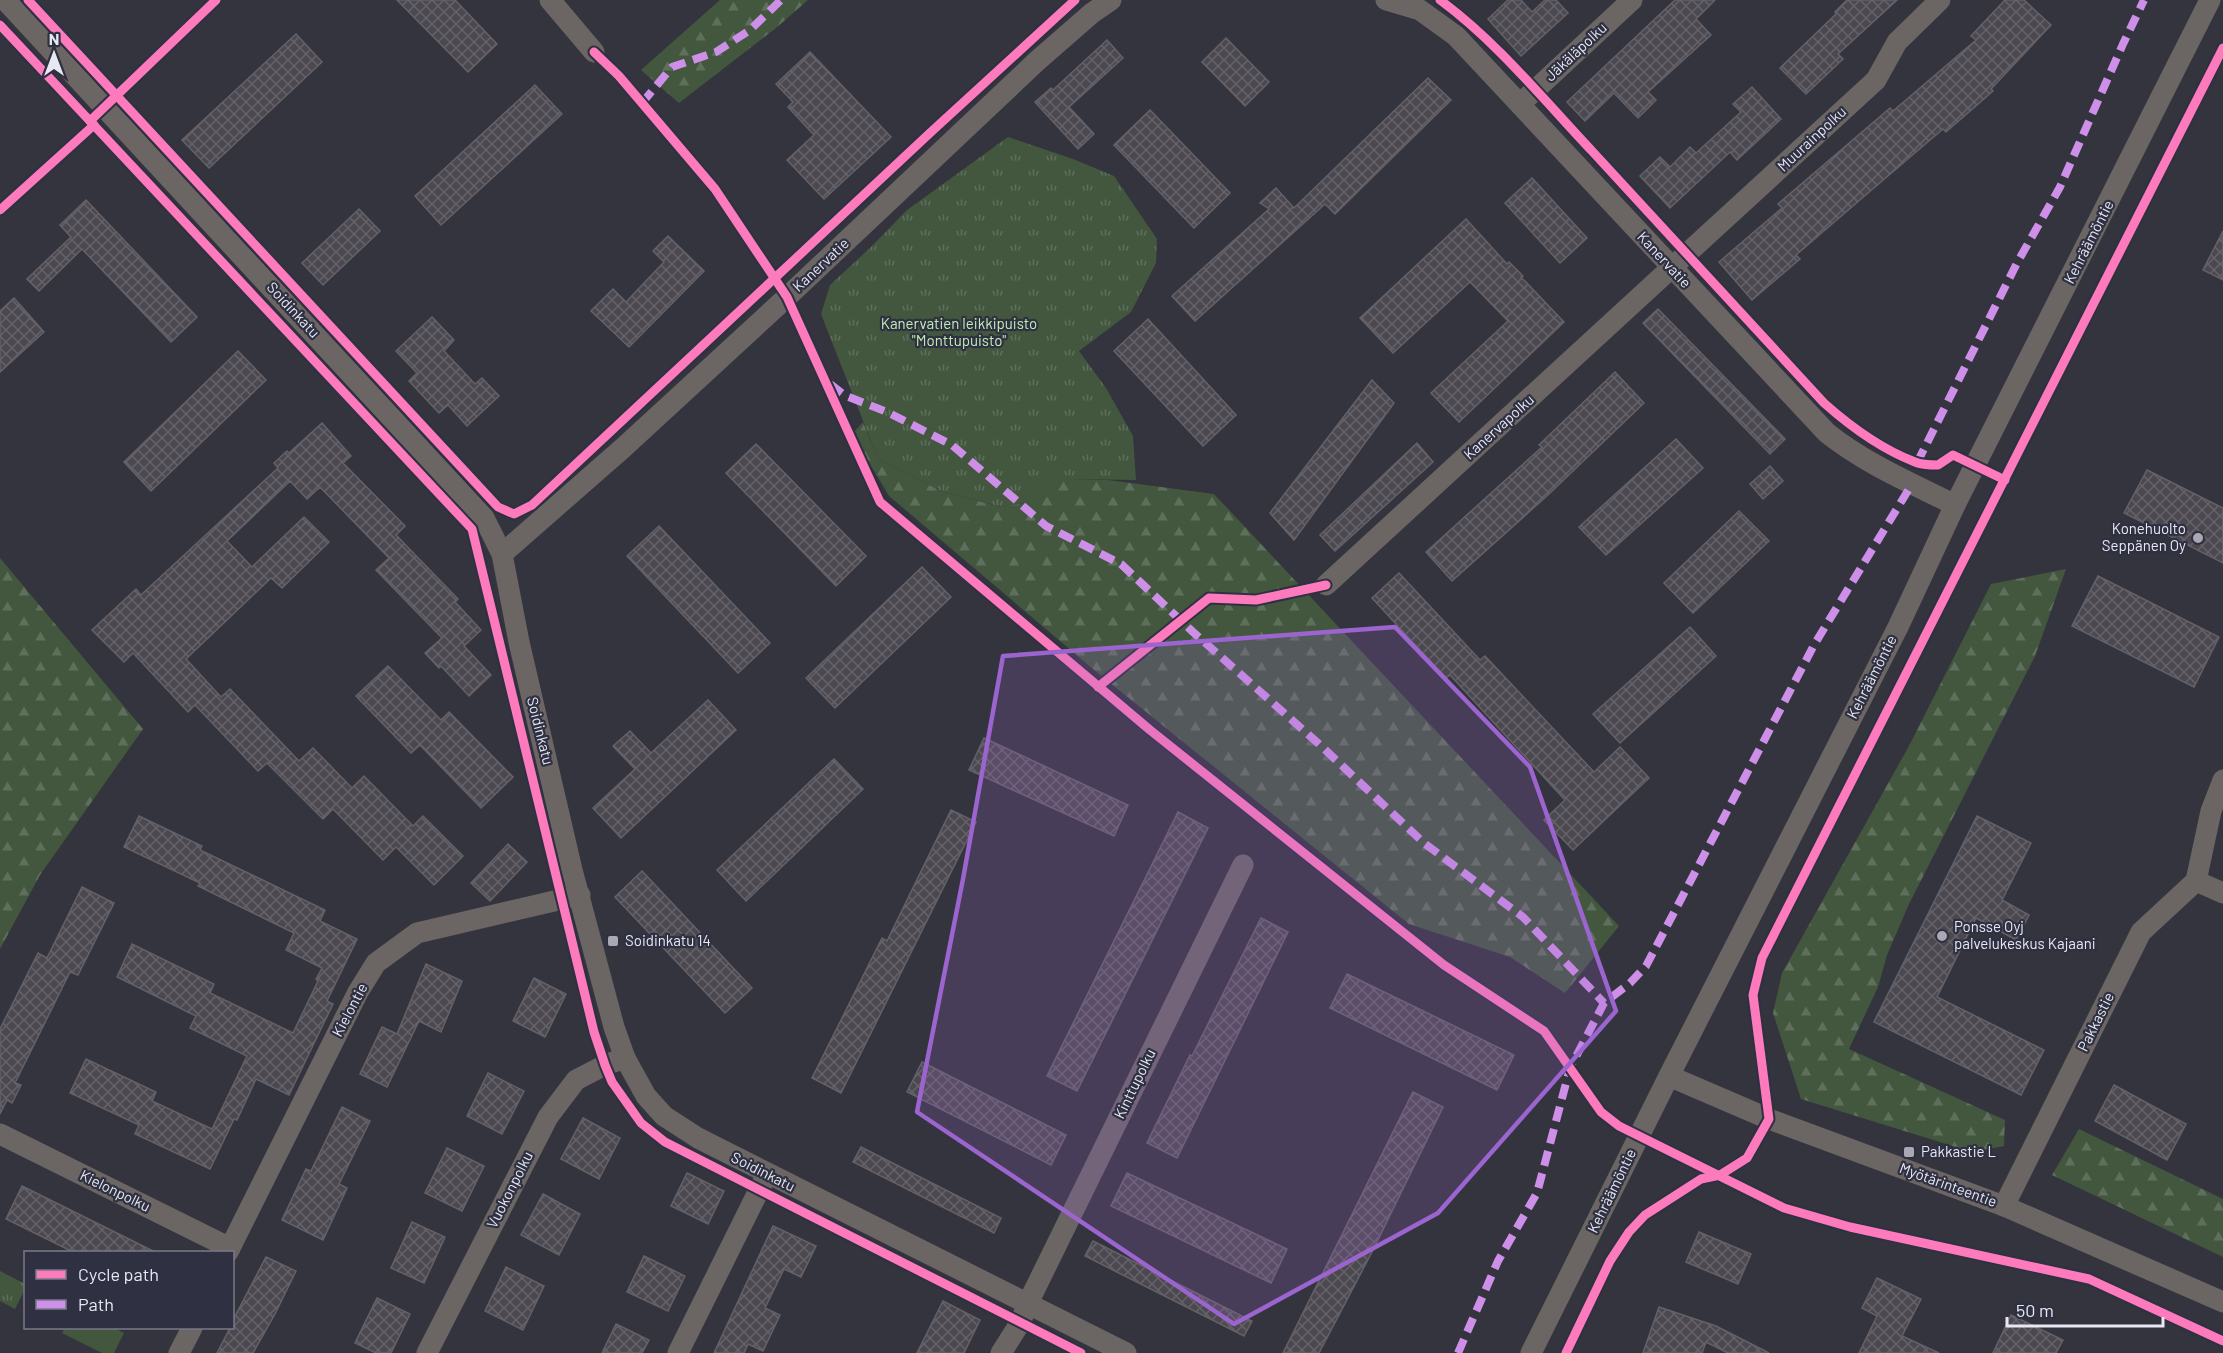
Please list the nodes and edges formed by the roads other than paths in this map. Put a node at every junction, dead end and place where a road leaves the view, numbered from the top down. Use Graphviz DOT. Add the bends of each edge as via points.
graph roads {
  1 [pos="5,0"];
  2 [pos="550,0"];
  3 [pos="1111,0"];
  4 [pos="1386,0"];
  5 [pos="1632,0"];
  6 [pos="1940,0"];
  7 [pos="2210,0"];
  8 [pos="594,52"];
  9 [pos="1520,104"];
  10 [pos="1672,269"];
  11 [pos="1955,505"];
  12 [pos="502,554"];
  13 [pos="1326,585"];
  14 [pos="2223,780"];
  15 [pos="1243,865"];
  16 [pos="2196,881"];
  17 [pos="2223,893"];
  18 [pos="580,895"];
  19 [pos="625,1058"];
  20 [pos="1669,1076"];
  21 [pos="0,1134"];
  22 [pos="766,1174"];
  23 [pos="2004,1206"];
  24 [pos="229,1250"];
  25 [pos="2223,1302"];
  26 [pos="1028,1304"];
  27 [pos="191,1329"];
  28 [pos="179,1353"];
  29 [pos="427,1353"];
  30 [pos="678,1353"];
  31 [pos="1001,1353"];
  32 [pos="1126,1353"];
  33 [pos="1531,1353"];
  1 -- 12 [label="street, Soidinkatu" via="477,510"];
  2 -- 8 [label="street"];
  3 -- 12 [label="street, Kanervatie" via="1037,61 761,321"];
  4 -- 9 [label="street, Kanervatie" via="1420,10 1438,21"];
  5 -- 9 [label="street, Jäkäläpolku"];
  6 -- 10 [label="street, Muurainpolku" via="1897,42 1876,80"];
  7 -- 11 [label="street, Kehräämöntie"];
  9 -- 10 [label="street, Kanervatie"];
  10 -- 11 [label="street, Kanervatie" via="1827,433 1870,463"];
  10 -- 13 [label="street, Kanervapolku"];
  11 -- 20 [label="street, Kehräämöntie" via="1898,627"];
  12 -- 18 [label="street, Soidinkatu" via="533,703"];
  14 -- 16 [label="street" via="2211,811"];
  15 -- 26 [label="street, Kinttupolku"];
  16 -- 17 [label="street"];
  16 -- 23 [label="street, Pakkastie" via="2141,932"];
  18 -- 19 [label="street, Soidinkatu"];
  18 -- 24 [label="street, Kielontie" via="417,933 376,963"];
  19 -- 22 [label="street, Soidinkatu" via="645,1096 664,1116"];
  19 -- 29 [label="street, Vuokonpolku" via="576,1080 548,1117"];
  20 -- 23 [label="street, Myötärinteentie" via="1769,1119"];
  20 -- 33 [label="street, Kehräämöntie"];
  21 -- 24 [label="street, Kielonpolku"];
  22 -- 26 [label="street, Soidinkatu"];
  22 -- 30 [label="street"];
  23 -- 25 [label="street, Myötärinteentie"];
  26 -- 31 [label="street, Kinttupolku"];
  26 -- 32 [label="street, Soidinkatu"];
  27 -- 28 [label="street"];
}
